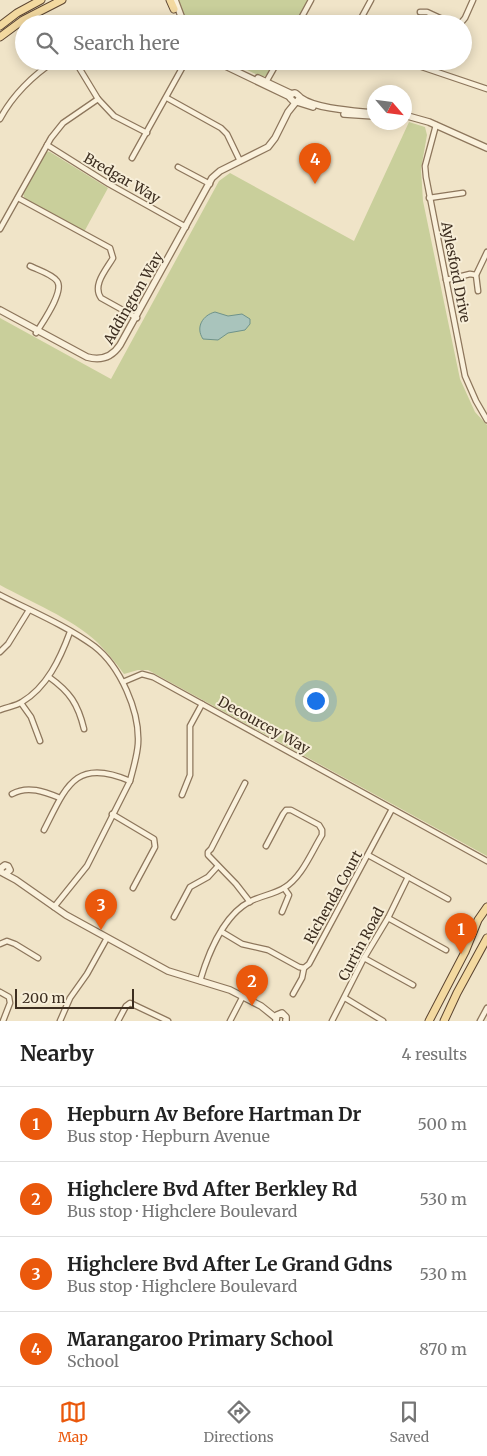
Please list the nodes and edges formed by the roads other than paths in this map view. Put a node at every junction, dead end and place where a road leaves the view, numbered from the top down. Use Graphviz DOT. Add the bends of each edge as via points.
graph roads {
  1 [pos="41,0"];
  2 [pos="62,0"];
  3 [pos="172,0"];
  4 [pos="312,0"];
  5 [pos="371,0"];
  6 [pos="473,0"];
  7 [pos="174,9"];
  8 [pos="420,12"];
  9 [pos="15,15"];
  10 [pos="16,15"];
  11 [pos="33,15"];
  12 [pos="176,15"];
  13 [pos="180,15"];
  14 [pos="303,15"];
  15 [pos="363,15"];
  16 [pos="434,15"];
  17 [pos="466,15"];
  18 [pos="0,26"];
  19 [pos="15,26"];
  20 [pos="0,37"];
  21 [pos="42,70"];
  22 [pos="81,70"];
  23 [pos="181,70"];
  24 [pos="235,70"];
  25 [pos="240,70"];
  26 [pos="273,70"];
  27 [pos="431,70"];
  28 [pos="265,83"];
  29 [pos="487,89"];
  30 [pos="290,96"];
  31 [pos="167,98"];
  32 [pos="98,99"];
  33 [pos="297,100"];
  34 [pos="2,111"];
  35 [pos="288,112"];
  36 [pos="367,113"];
  37 [pos="0,119"];
  38 [pos="412,120"];
  39 [pos="435,127"];
  40 [pos="147,133"];
  41 [pos="47,146"];
  42 [pos="487,150"];
  43 [pos="132,158"];
  44 [pos="240,161"];
  45 [pos="178,167"];
  46 [pos="210,184"];
  47 [pos="463,193"];
  48 [pos="18,198"];
  49 [pos="429,198"];
  50 [pos="186,227"];
  51 [pos="0,229"];
  52 [pos="487,252"];
  53 [pos="30,266"];
  54 [pos="476,275"];
  55 [pos="446,280"];
  56 [pos="478,291"];
  57 [pos="0,312"];
  58 [pos="137,318"];
  59 [pos="37,332"];
  60 [pos="487,420"];
  61 [pos="0,594"];
  62 [pos="29,610"];
  63 [pos="70,632"];
  64 [pos="0,652"];
  65 [pos="49,677"];
  66 [pos="123,682"];
  67 [pos="21,703"];
  68 [pos="202,704"];
  69 [pos="0,710"];
  70 [pos="84,729"];
  71 [pos="40,741"];
  72 [pos="130,781"];
  73 [pos="245,783"];
  74 [pos="12,794"];
  75 [pos="182,795"];
  76 [pos="60,798"];
  77 [pos="392,809"];
  78 [pos="112,814"];
  79 [pos="44,830"];
  80 [pos="266,846"];
  81 [pos="368,855"];
  82 [pos="487,861"];
  83 [pos="218,866"];
  84 [pos="2,870"];
  85 [pos="408,877"];
  86 [pos="133,888"];
  87 [pos="284,888"];
  88 [pos="448,899"];
  89 [pos="250,902"];
  90 [pos="54,907"];
  91 [pos="487,907"];
  92 [pos="282,912"];
  93 [pos="174,917"];
  94 [pos="388,918"];
  95 [pos="222,932"];
  96 [pos="107,938"];
  97 [pos="487,938"];
  98 [pos="0,944"];
  99 [pos="446,950"];
  100 [pos="38,958"];
  101 [pos="364,958"];
  102 [pos="304,968"];
  103 [pos="200,981"];
  104 [pos="413,985"];
  105 [pos="0,992"];
  106 [pos="293,994"];
  107 [pos="243,996"];
  108 [pos="344,998"];
  109 [pos="487,1008"];
  110 [pos="276,1019"];
  111 [pos="288,1020"];
  112 [pos="3,1021"];
  113 [pos="60,1021"];
  114 [pos="118,1021"];
  115 [pos="168,1021"];
  116 [pos="230,1021"];
  117 [pos="332,1021"];
  118 [pos="384,1021"];
  119 [pos="429,1021"];
  120 [pos="444,1021"];
  121 [pos="480,1021"];
  1 -- 10 [label="main road"];
  2 -- 11 [label="main road"];
  3 -- 7 [label="main road"];
  3 -- 13 [label="street"];
  4 -- 14 [label="street"];
  5 -- 15 [label="street"];
  6 -- 17 [label="street"];
  7 -- 12 [label="street"];
  8 -- 16 [label="street"];
  9 -- 18 [label="main road"];
  19 -- 20 [label="main road"];
  21 -- 34 [label="street"];
  22 -- 32 [label="street"];
  23 -- 31 [label="street"];
  24 -- 28 [label="street"];
  25 -- 28 [label="street"];
  26 -- 28 [label="street"];
  27 -- 29 [label="street"];
  28 -- 30 [label="street"];
  30 -- 33 [label="street" via="297,93"];
  30 -- 35 [label="street, Addington Way"];
  31 -- 40 [label="street"];
  31 -- 44 [label="street" via="221,128"];
  32 -- 40 [label="street" via="114,116"];
  32 -- 41 [label="street" via="63,123"];
  33 -- 35 [label="street, Addington Way"];
  33 -- 36 [label="street"];
  34 -- 37 [label="street"];
  35 -- 44 [label="street, Addington Way" via="271,144"];
  38 -- 39 [label="street"];
  39 -- 42 [label="street"];
  39 -- 49 [label="street, Aylesford Drive" via="425,166"];
  40 -- 43 [label="street"];
  41 -- 48 [label="street"];
  41 -- 50 [label="street, Bredgar Way"];
  44 -- 46 [label="street, Addington Way" via="224,170"];
  45 -- 46 [label="street"];
  46 -- 50 [label="street, Addington Way"];
  47 -- 49 [label="street"];
  48 -- 51 [label="street"];
  48 -- 58 [label="street" via="110,248 113,258 98,284 98,294"];
  49 -- 55 [label="street, Aylesford Drive"];
  50 -- 58 [label="street, Addington Way"];
  52 -- 54 [label="street"];
  53 -- 59 [label="street" via="57,280 60,286 59,294"];
  54 -- 55 [label="street"];
  54 -- 56 [label="street"];
  55 -- 60 [label="street, Aylesford Drive" via="465,376"];
  57 -- 59 [label="street, Addington Way"];
  58 -- 59 [label="street, Addington Way" via="118,352 103,361 87,360"];
  61 -- 62 [label="street"];
  62 -- 63 [label="street"];
  62 -- 64 [label="street"];
  63 -- 65 [label="street"];
  63 -- 66 [label="street" via="95,647"];
  65 -- 67 [label="street"];
  65 -- 70 [label="street" via="74,700"];
  66 -- 68 [label="street, Decourcey Way" via="142,674 153,677"];
  66 -- 72 [label="street" via="134,714 138,743"];
  67 -- 69 [label="street"];
  67 -- 71 [label="street" via="31,717"];
  68 -- 75 [label="street" via="190,726 190,775"];
  68 -- 77 [label="street, Decourcey Way"];
  72 -- 76 [label="street" via="100,772 86,773"];
  72 -- 78 [label="street"];
  73 -- 83 [label="street" via="208,852"];
  74 -- 76 [label="street" via="33,790"];
  76 -- 79 [label="street"];
  77 -- 81 [label="street, Richenda Court"];
  77 -- 82 [label="street, Decourcey Way"];
  78 -- 86 [label="street" via="154,839 155,847"];
  78 -- 90 [label="street" via="87,866"];
  80 -- 87 [label="street" via="286,810 319,825 322,830 300,873"];
  81 -- 85 [label="street"];
  81 -- 102 [label="street, Richenda Court"];
  83 -- 89 [label="street"];
  83 -- 93 [label="street" via="208,877 190,887"];
  84 -- 90 [label="street"];
  85 -- 88 [label="street"];
  85 -- 94 [label="street, Curtin Road"];
  87 -- 89 [label="street"];
  87 -- 92 [label="street" via="288,895"];
  89 -- 95 [label="street"];
  90 -- 96 [label="street"];
  91 -- 119 [label="main road"];
  94 -- 99 [label="street"];
  94 -- 101 [label="street, Curtin Road"];
  95 -- 102 [label="street" via="242,944 268,950"];
  95 -- 103 [label="street" via="206,960"];
  96 -- 103 [label="street" via="168,971"];
  96 -- 113 [label="street" via="70,998"];
  97 -- 120 [label="main road"];
  98 -- 100 [label="street" via="7,941"];
  101 -- 104 [label="street"];
  101 -- 108 [label="street, Curtin Road"];
  102 -- 106 [label="street, Richenda Court"];
  103 -- 107 [label="street"];
  105 -- 112 [label="street" via="9,997 10,1003"];
  107 -- 110 [label="street"];
  107 -- 116 [label="street"];
  108 -- 117 [label="street, Curtin Road"];
  108 -- 118 [label="street"];
  109 -- 121 [label="street"];
  110 -- 111 [label="street" via="284,1014"];
  114 -- 115 [label="street" via="130,1003"];
}
